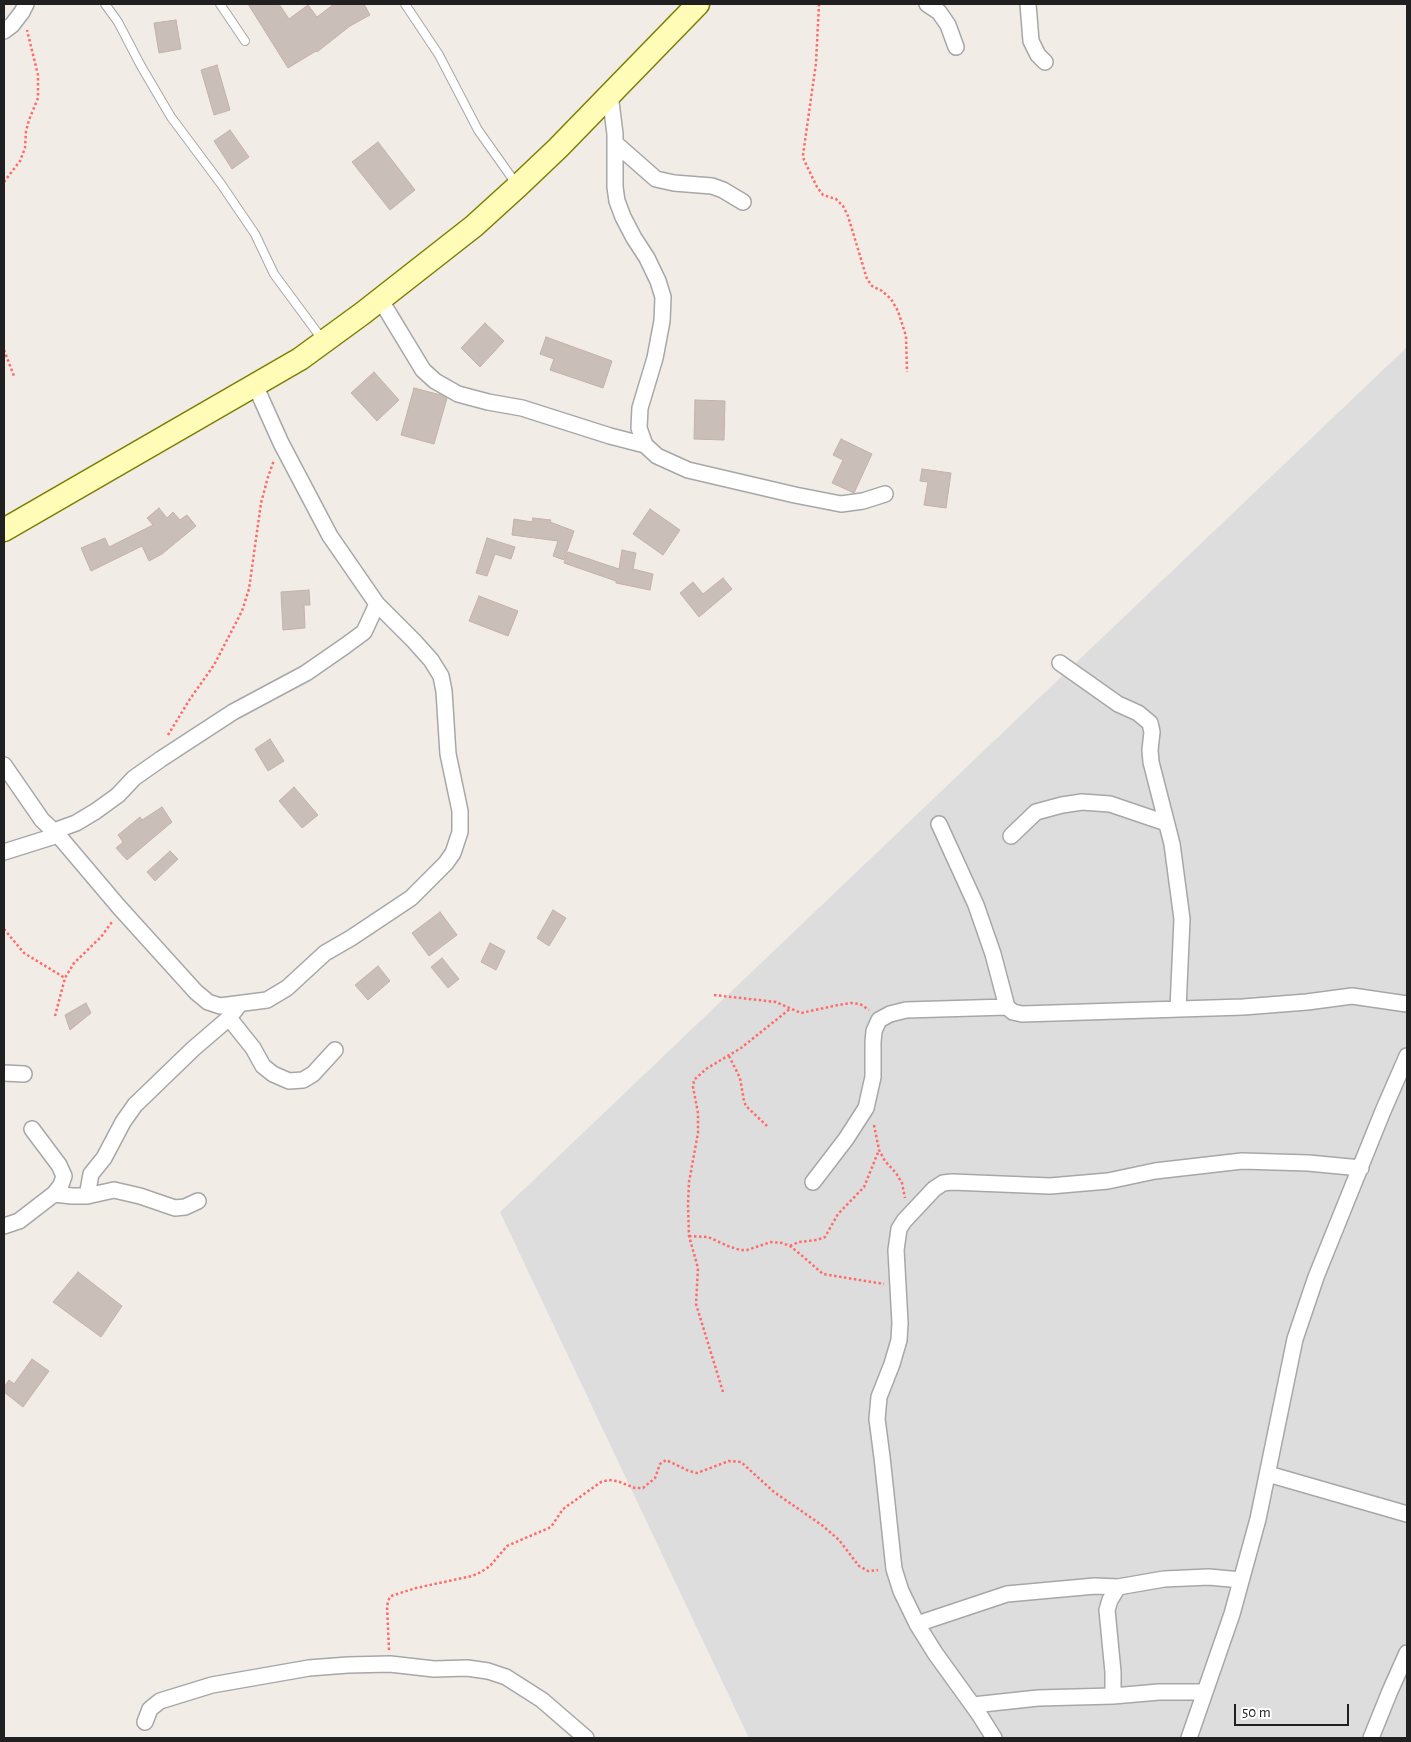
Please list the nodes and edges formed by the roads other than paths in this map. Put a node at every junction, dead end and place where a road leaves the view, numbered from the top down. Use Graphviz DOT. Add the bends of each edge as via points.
graph roads {
  1 [pos="105,4"];
  2 [pos="220,4"];
  3 [pos="405,4"];
  4 [pos="698,4"];
  5 [pos="926,4"];
  6 [pos="1028,4"];
  7 [pos="24,8"];
  8 [pos="4,31"];
  9 [pos="245,41"];
  10 [pos="956,47"];
  11 [pos="1045,62"];
  12 [pos="610,94"];
  13 [pos="615,143"];
  14 [pos="518,186"];
  15 [pos="743,202"];
  16 [pos="380,299"];
  17 [pos="324,342"];
  18 [pos="255,386"];
  19 [pos="644,445"];
  20 [pos="885,494"];
  21 [pos="4,530"];
  22 [pos="377,604"];
  23 [pos="1060,663"];
  24 [pos="4,765"];
  25 [pos="939,824"];
  26 [pos="1166,824"];
  27 [pos="56,833"];
  28 [pos="1011,836"];
  29 [pos="4,852"];
  30 [pos="1407,1004"];
  31 [pos="239,1005"];
  32 [pos="1007,1007"];
  33 [pos="1178,1009"];
  34 [pos="229,1018"];
  35 [pos="335,1050"];
  36 [pos="1407,1056"];
  37 [pos="4,1073"];
  38 [pos="24,1074"];
  39 [pos="32,1129"];
  40 [pos="1361,1168"];
  41 [pos="813,1182"];
  42 [pos="54,1194"];
  43 [pos="87,1196"];
  44 [pos="198,1201"];
  45 [pos="4,1226"];
  46 [pos="1268,1474"];
  47 [pos="1407,1514"];
  48 [pos="1241,1580"];
  49 [pos="1118,1587"];
  50 [pos="917,1624"];
  51 [pos="1407,1653"];
  52 [pos="1204,1692"];
  53 [pos="1113,1696"];
  54 [pos="973,1705"];
  55 [pos="145,1722"];
  56 [pos="586,1738"];
  57 [pos="994,1738"];
  58 [pos="1189,1738"];
  59 [pos="1371,1738"];
  1 -- 17 [label="lane" via="171,117 250,227 274,274"];
  2 -- 9 [label="lane"];
  3 -- 14 [label="lane" via="439,55 478,130"];
  4 -- 12 [label="main road"];
  5 -- 10 [label="street" via="944,18"];
  6 -- 11 [label="street" via="1031,41"];
  7 -- 8 [label="street"];
  12 -- 13 [label="street"];
  12 -- 14 [label="main road"];
  13 -- 15 [label="street" via="656,179 712,186"];
  13 -- 19 [label="street" via="617,201 663,297 655,358 640,408 639,428"];
  14 -- 16 [label="main road" via="474,226"];
  16 -- 17 [label="main road"];
  16 -- 19 [label="street" via="423,370 458,394 522,408"];
  17 -- 18 [label="main road"];
  18 -- 21 [label="main road"];
  18 -- 22 [label="street" via="330,536"];
  19 -- 20 [label="street" via="657,456 688,470 795,495 841,504"];
  22 -- 27 [label="street" via="364,632 345,646 306,673 233,712 161,758 96,811"];
  22 -- 31 [label="street" via="414,640 441,676 448,754 460,811 457,842 446,863 411,898 325,953 287,988 267,1000"];
  23 -- 26 [label="street" via="1150,723 1151,762"];
  24 -- 27 [label="street" via="42,820"];
  25 -- 32 [label="street" via="976,905"];
  26 -- 28 [label="street" via="1110,804 1082,802 1036,812"];
  26 -- 33 [label="street" via="1172,844 1182,919"];
  27 -- 29 [label="street"];
  27 -- 31 [label="street" via="196,992 208,1002 220,1006"];
  30 -- 33 [label="street" via="1352,996 1298,1003"];
  31 -- 34 [label="street"];
  32 -- 33 [label="street" via="1022,1014"];
  32 -- 41 [label="street" via="906,1010 879,1020 874,1031 873,1077 866,1108"];
  34 -- 35 [label="street" via="263,1066 290,1081 303,1080 313,1074"];
  34 -- 43 [label="street" via="135,1105 92,1174"];
  36 -- 40 [label="street"];
  37 -- 38 [label="street"];
  39 -- 42 [label="street" via="64,1176"];
  40 -- 46 [label="street" via="1316,1277 1295,1340"];
  40 -- 50 [label="street" via="1242,1161 1108,1181 1050,1186 952,1182 934,1189 899,1229 896,1250 899,1340 879,1397 877,1419 894,1569"];
  42 -- 43 [label="street"];
  42 -- 45 [label="street" via="19,1221"];
  43 -- 44 [label="street" via="114,1190 175,1208"];
  46 -- 47 [label="street"];
  46 -- 48 [label="street"];
  48 -- 49 [label="street" via="1209,1577"];
  48 -- 52 [label="street"];
  49 -- 50 [label="street" via="1007,1594"];
  49 -- 53 [label="street" via="1107,1610"];
  50 -- 54 [label="street"];
  51 -- 59 [label="street"];
  52 -- 53 [label="street"];
  52 -- 58 [label="street"];
  53 -- 54 [label="street" via="1038,1698"];
  54 -- 57 [label="street"];
  55 -- 56 [label="street" via="150,1710 160,1700 212,1684 309,1668 390,1664 434,1669 467,1668 506,1677 542,1700"];
}
